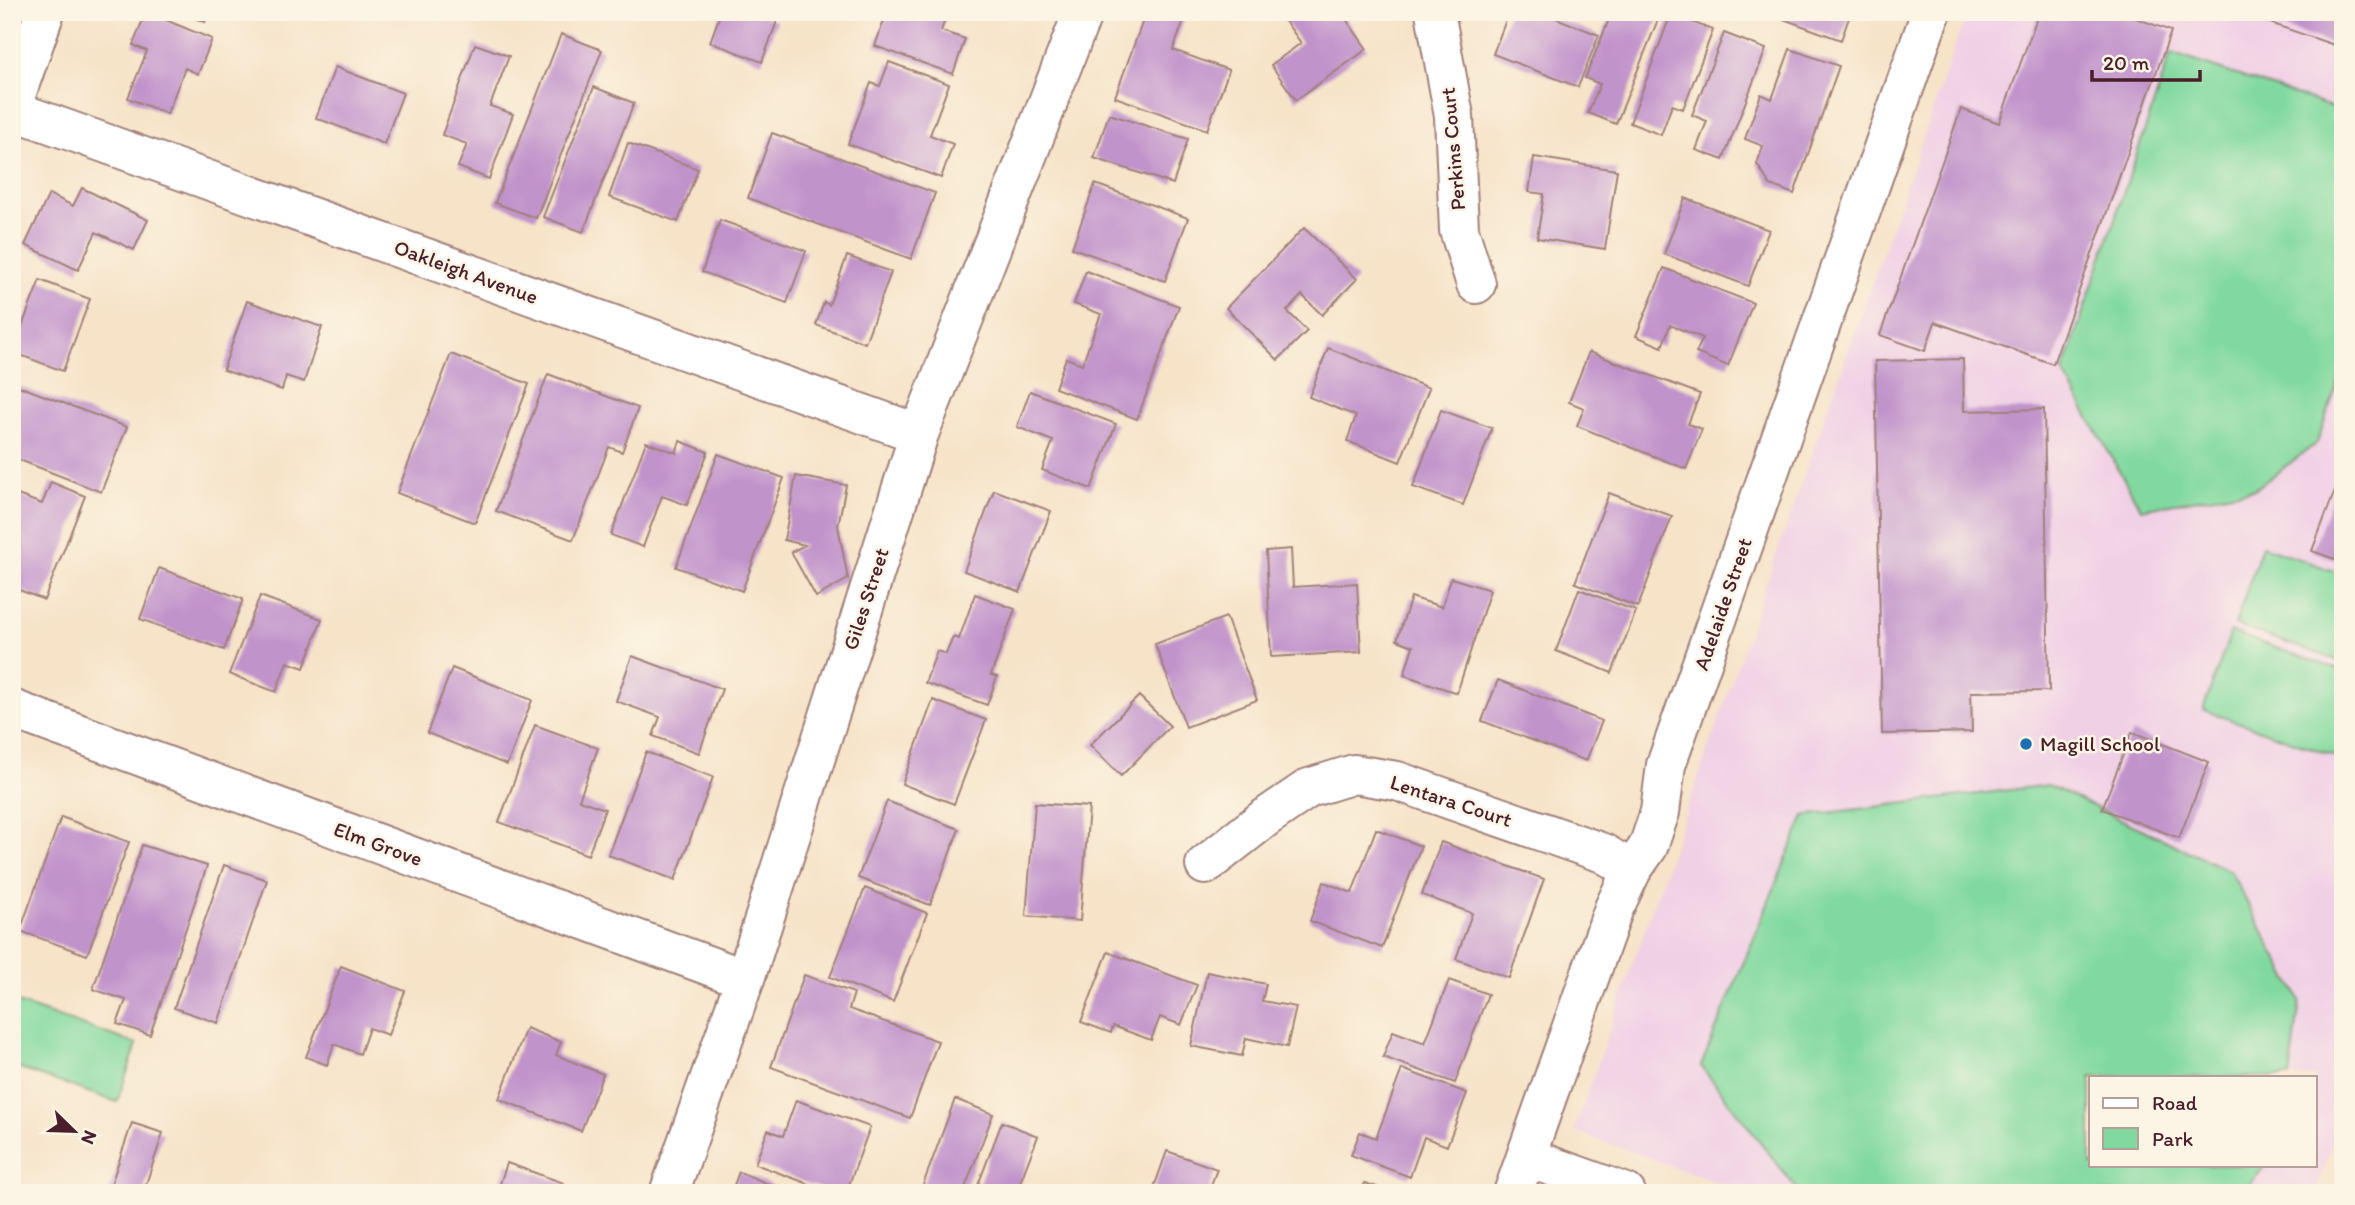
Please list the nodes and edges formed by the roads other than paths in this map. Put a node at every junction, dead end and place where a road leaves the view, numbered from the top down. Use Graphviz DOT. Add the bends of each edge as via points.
graph roads {
  1 [pos="45,12"];
  2 [pos="1083,12"];
  3 [pos="1435,12"];
  4 [pos="1931,12"];
  5 [pos="12,108"];
  6 [pos="1476,284"];
  7 [pos="919,434"];
  8 [pos="12,709"];
  9 [pos="1205,866"];
  10 [pos="1632,870"];
  11 [pos="745,979"];
  12 [pos="1526,1157"];
  13 [pos="668,1193"];
  14 [pos="1513,1193"];
  15 [pos="1626,1193"];
  1 -- 5 [label="street"];
  2 -- 7 [label="street, Giles Street"];
  3 -- 6 [label="street, Perkins Court" via="1454,116 1459,230"];
  4 -- 10 [label="street, Adelaide Street" via="1666,765 1656,824"];
  5 -- 7 [label="street, Oakleigh Avenue"];
  7 -- 11 [label="street, Giles Street"];
  8 -- 11 [label="street, Elm Grove"];
  9 -- 10 [label="street, Lentara Court" via="1309,788 1354,774 1397,781 1603,853"];
  10 -- 12 [label="street, Adelaide Street" via="1614,908"];
  11 -- 13 [label="street, Giles Street"];
  12 -- 14 [label="street, Adelaide Street"];
  12 -- 15 [label="street"];
}
